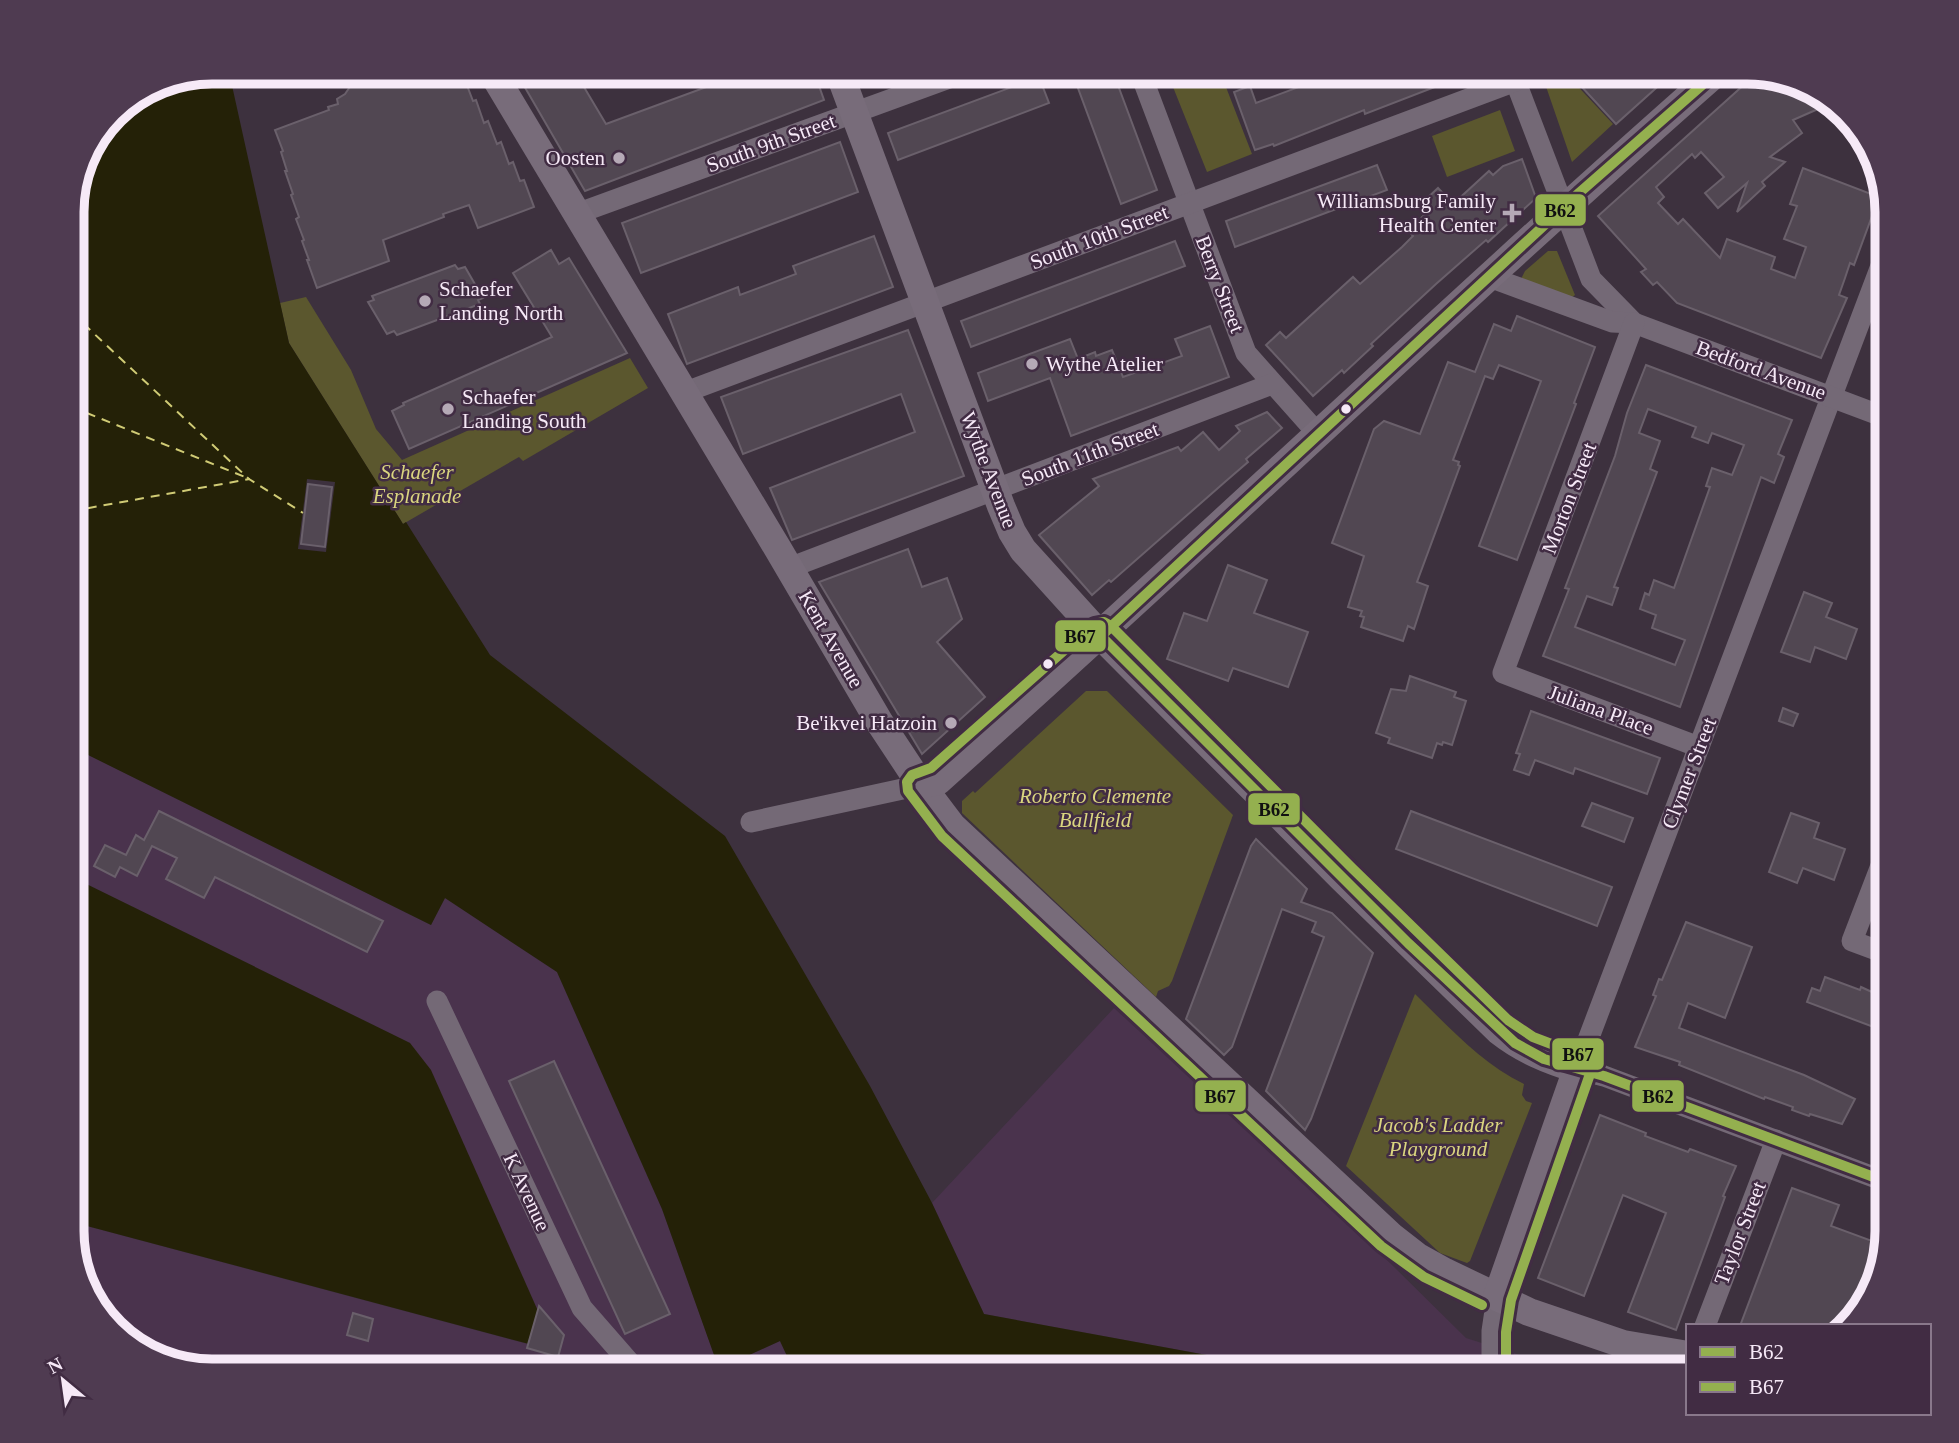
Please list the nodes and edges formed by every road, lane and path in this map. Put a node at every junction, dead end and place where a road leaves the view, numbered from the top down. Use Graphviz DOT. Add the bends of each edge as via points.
graph roads {
  1 [pos="499,84"];
  2 [pos="843,84"];
  3 [pos="933,84"];
  4 [pos="1144,84"];
  5 [pos="1494,84"];
  6 [pos="1517,84"];
  7 [pos="1704,84"];
  8 [pos="854,113"];
  9 [pos="1189,203"];
  10 [pos="1564,208"];
  11 [pos="576,214"];
  12 [pos="1489,277"];
  13 [pos="1875,282"];
  14 [pos="925,302"];
  15 [pos="1634,323"];
  16 [pos="1272,384"];
  17 [pos="683,393"];
  18 [pos="1832,397"];
  19 [pos="1875,413"];
  20 [pos="1319,435"];
  21 [pos="995,491"];
  22 [pos="789,568"];
  23 [pos="1101,636"];
  24 [pos="1503,673"];
  25 [pos="1699,747"];
  26 [pos="921,786"];
  27 [pos="751,822"];
  28 [pos="1875,881"];
  29 [pos="1875,950"];
  30 [pos="437,1001"];
  31 [pos="1577,1069"];
  32 [pos="1776,1140"];
  33 [pos="1875,1177"];
  34 [pos="1495,1304"];
  35 [pos="1706,1324"];
  36 [pos="1623,1343"];
  37 [pos="1686,1355"];
  38 [pos="627,1359"];
  39 [pos="1493,1359"];
  40 [pos="1645,1359"];
  1 -- 11 [label="main road, Kent Avenue"];
  2 -- 8 [label="main road, Wythe Avenue"];
  3 -- 8 [label="street, South 9th Street"];
  4 -- 9 [label="street, Berry Street"];
  5 -- 9 [label="street, South 10th Street"];
  6 -- 10 [label="street, Bedford Avenue"];
  7 -- 10 [label="main road"];
  8 -- 11 [label="street, South 9th Street"];
  8 -- 14 [label="main road, Wythe Avenue"];
  9 -- 14 [label="street, South 10th Street"];
  9 -- 16 [label="street, Berry Street" via="1246,353"];
  10 -- 12 [label="main road"];
  10 -- 15 [label="street, Bedford Avenue" via="1591,279"];
  11 -- 17 [label="main road, Kent Avenue"];
  12 -- 15 [label="street, Bedford Avenue" via="1612,322"];
  12 -- 20 [label="main road"];
  13 -- 18 [label="street, Clymer Street"];
  14 -- 17 [label="street, South 10th Street"];
  14 -- 21 [label="main road, Wythe Avenue"];
  15 -- 18 [label="street, Bedford Avenue"];
  15 -- 24 [label="street, Morton Street"];
  16 -- 20 [label="street, Berry Street"];
  16 -- 21 [label="street, South 11th Street"];
  17 -- 22 [label="main road, Kent Avenue"];
  18 -- 19 [label="street, Bedford Avenue"];
  18 -- 25 [label="street, Clymer Street"];
  20 -- 23 [label="main road"];
  21 -- 22 [label="street, South 11th Street"];
  21 -- 23 [label="main road, Wythe Avenue" via="1017,542"];
  22 -- 26 [label="main road, Kent Avenue"];
  23 -- 26 [label="main road" via="938,781"];
  23 -- 31 [label="main road, Wythe Avenue" via="1499,1031 1544,1059"];
  24 -- 25 [label="street, Juliana Place"];
  25 -- 31 [label="street, Clymer Street"];
  26 -- 27 [label="street"];
  26 -- 34 [label="main road, Kent Avenue" via="952,826 1006,878 1391,1236"];
  28 -- 29 [label="street" via="1852,941"];
  30 -- 38 [label="street, K Avenue" via="582,1308"];
  31 -- 32 [label="street, Wythe Avenue"];
  31 -- 34 [label="main road, Clymer Street"];
  32 -- 33 [label="street, Wythe Avenue"];
  32 -- 35 [label="street, Taylor Street"];
  34 -- 36 [label="main road, Kent Avenue"];
  34 -- 39 [label="street"];
  36 -- 37 [label="main road, Kent Avenue"];
  36 -- 40 [label="main road, Kent Avenue"];
}
